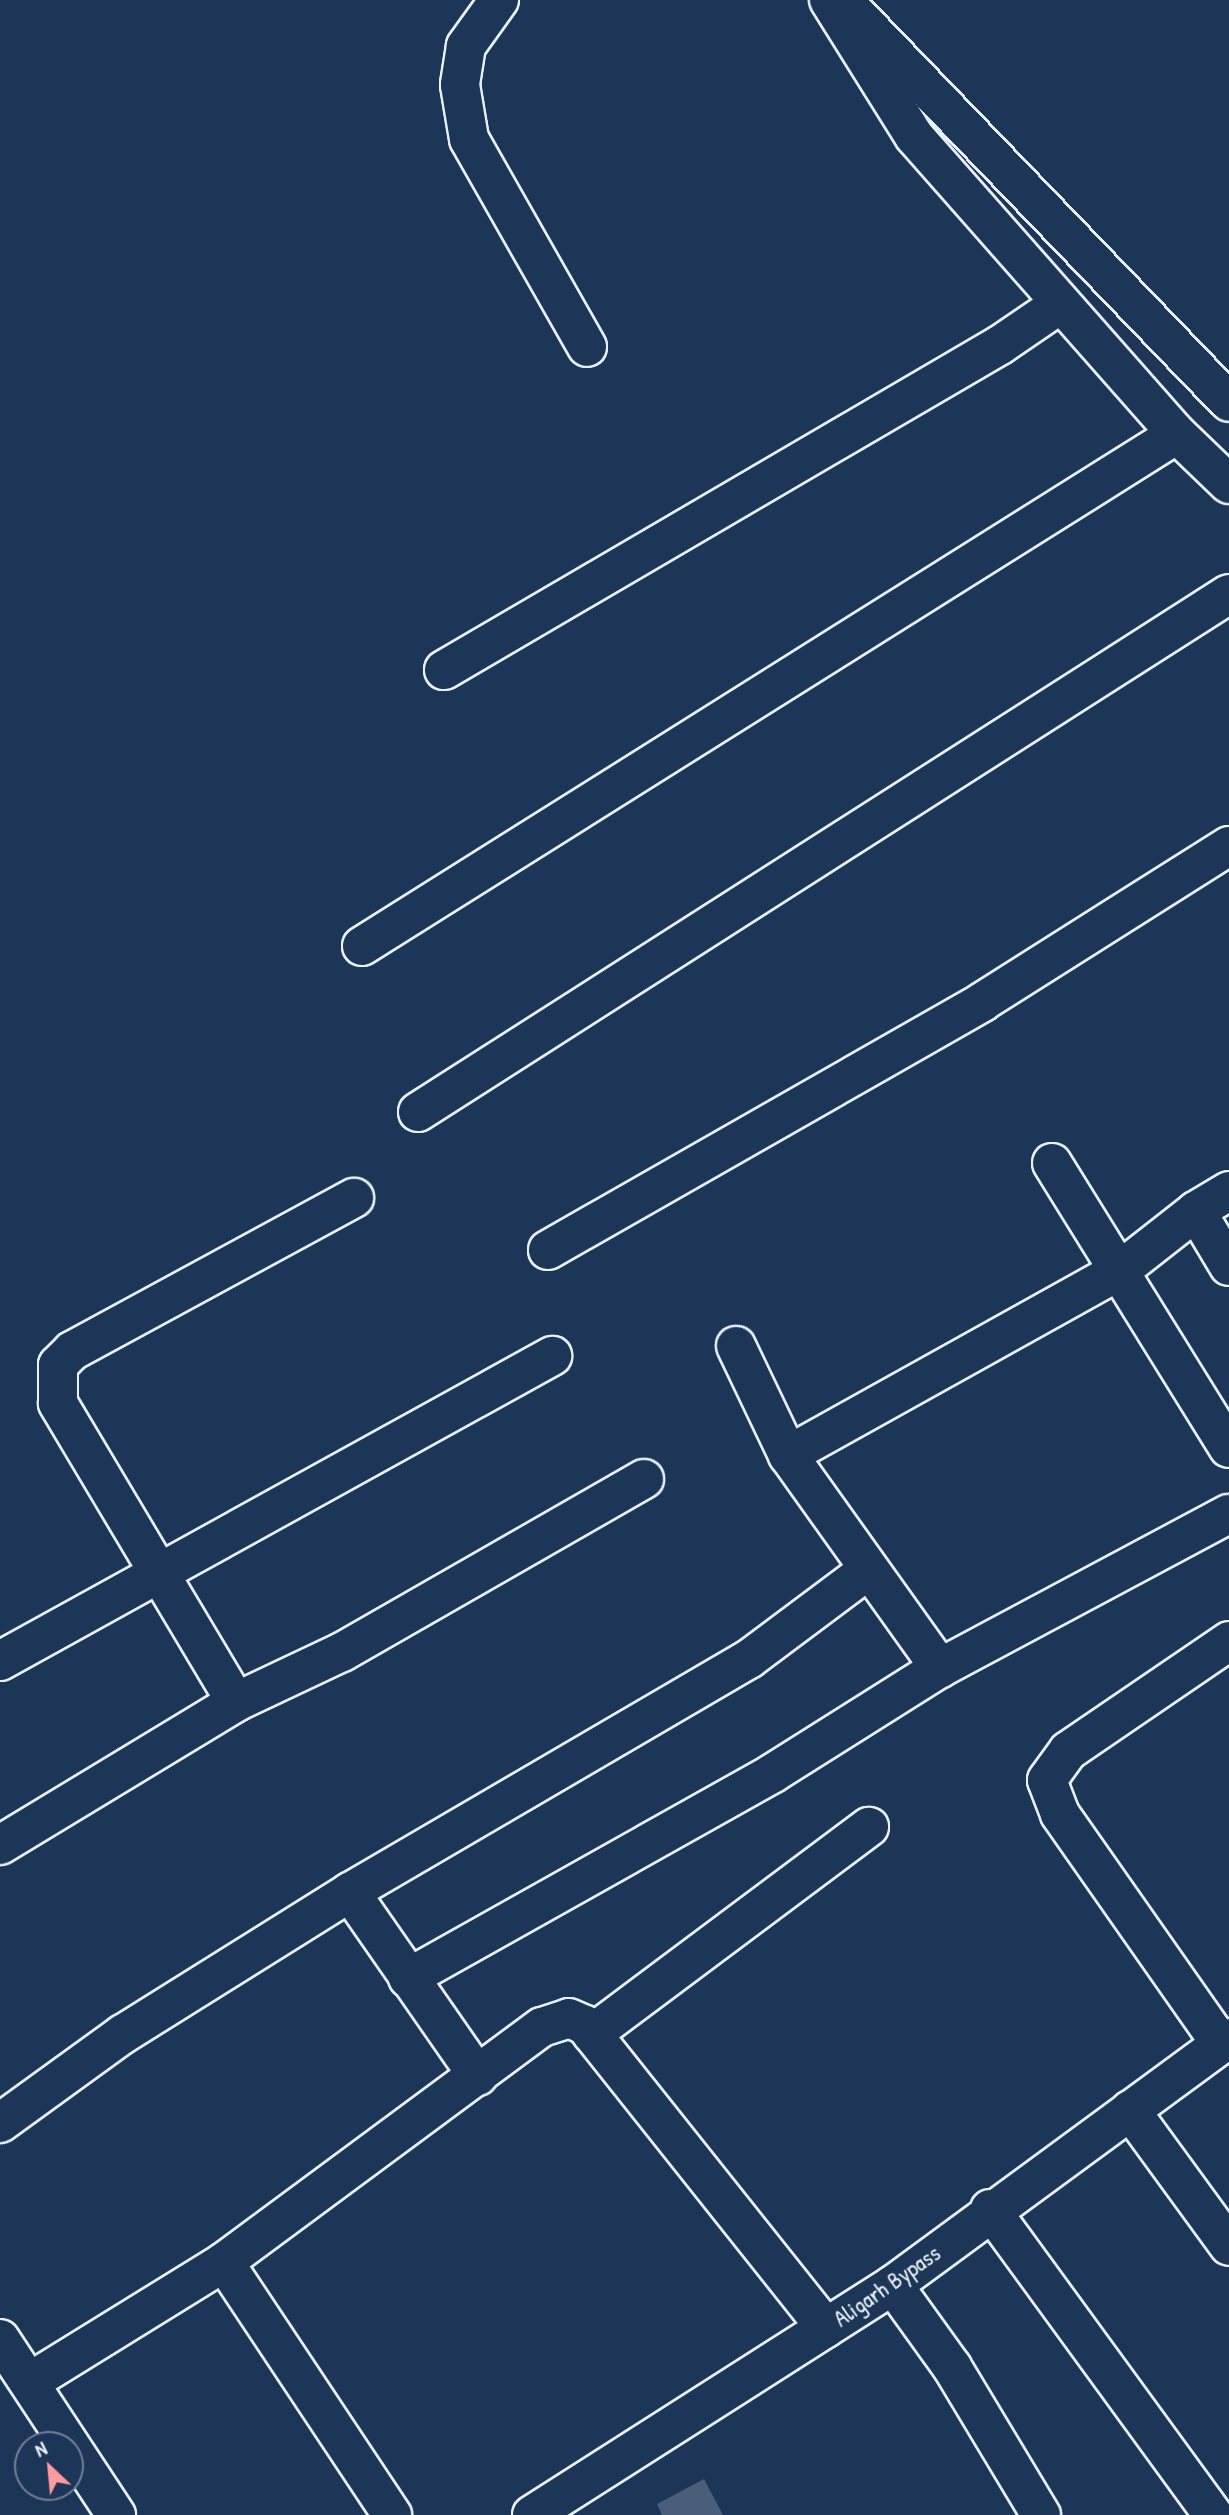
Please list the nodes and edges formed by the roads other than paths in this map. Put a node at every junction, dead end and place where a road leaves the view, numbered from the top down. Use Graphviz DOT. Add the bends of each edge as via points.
graph roads {
  1 [pos="499,0"];
  2 [pos="829,0"];
  3 [pos="841,0"];
  4 [pos="1060,304"];
  5 [pos="587,347"];
  6 [pos="1229,402"];
  7 [pos="1177,434"];
  8 [pos="1229,484"];
  9 [pos="1229,594"];
  10 [pos="444,670"];
  11 [pos="1229,846"];
  12 [pos="362,946"];
  13 [pos="418,1112"];
  14 [pos="1052,1163"];
  15 [pos="1229,1191"];
  16 [pos="354,1199"];
  17 [pos="1196,1211"];
  18 [pos="548,1250"];
  19 [pos="1229,1266"];
  20 [pos="1122,1269"];
  21 [pos="736,1346"];
  22 [pos="552,1356"];
  23 [pos="1229,1448"];
  24 [pos="789,1455"];
  25 [pos="644,1479"];
  26 [pos="1229,1514"];
  27 [pos="868,1570"];
  28 [pos="160,1574"];
  29 [pos="1229,1641"];
  30 [pos="0,1661"];
  31 [pos="940,1668"];
  32 [pos="236,1702"];
  33 [pos="869,1827"];
  34 [pos="0,1844"];
  35 [pos="350,1892"];
  36 [pos="408,1978"];
  37 [pos="592,2034"];
  38 [pos="1225,2041"];
  39 [pos="478,2077"];
  40 [pos="1130,2110"];
  41 [pos="0,2123"];
  42 [pos="990,2209"];
  43 [pos="1229,2246"];
  44 [pos="224,2262"];
  45 [pos="893,2285"];
  46 [pos="826,2329"];
  47 [pos="0,2339"];
  48 [pos="30,2382"];
  49 [pos="116,2515"];
  50 [pos="392,2515"];
  51 [pos="532,2515"];
  52 [pos="1041,2515"];
  53 [pos="1213,2515"];
  1 -- 5 [label="street" via="466,46 460,85 469,139"];
  2 -- 4 [label="street" via="914,136"];
  3 -- 6 [label="street"];
  4 -- 7 [label="street"];
  4 -- 10 [label="street" via="1000,345"];
  7 -- 8 [label="street"];
  7 -- 12 [label="street"];
  9 -- 13 [label="street"];
  11 -- 18 [label="street" via="982,1002"];
  14 -- 20 [label="street"];
  15 -- 17 [label="street"];
  16 -- 28 [label="street" via="72,1351 58,1365 58,1403"];
  17 -- 19 [label="street"];
  17 -- 20 [label="street"];
  20 -- 23 [label="street"];
  20 -- 24 [label="street"];
  21 -- 24 [label="street"];
  22 -- 28 [label="street"];
  24 -- 27 [label="street"];
  25 -- 32 [label="street" via="342,1651"];
  26 -- 31 [label="street"];
  27 -- 31 [label="street"];
  27 -- 35 [label="street" via="748,1659"];
  28 -- 30 [label="street"];
  28 -- 32 [label="street"];
  29 -- 38 [label="street" via="1068,1751 1047,1780 1060,1814"];
  31 -- 36 [label="street" via="773,1773"];
  32 -- 34 [label="street"];
  33 -- 37 [label="street"];
  35 -- 36 [label="street"];
  35 -- 41 [label="street" via="124,2034"];
  36 -- 39 [label="street"];
  37 -- 39 [label="street" via="569,2018 559,2020"];
  37 -- 46 [label="street"];
  38 -- 40 [label="street, Aligarh Bypass"];
  39 -- 44 [label="street"];
  40 -- 42 [label="street, Aligarh Bypass"];
  40 -- 43 [label="street"];
  42 -- 45 [label="street, Aligarh Bypass"];
  42 -- 53 [label="street"];
  44 -- 48 [label="street"];
  44 -- 50 [label="street"];
  45 -- 46 [label="street, Aligarh Bypass"];
  45 -- 52 [label="street" via="952,2367"];
  46 -- 51 [label="street, Aligarh Bypass"];
  47 -- 48 [label="street"];
  48 -- 49 [label="street"];
}
